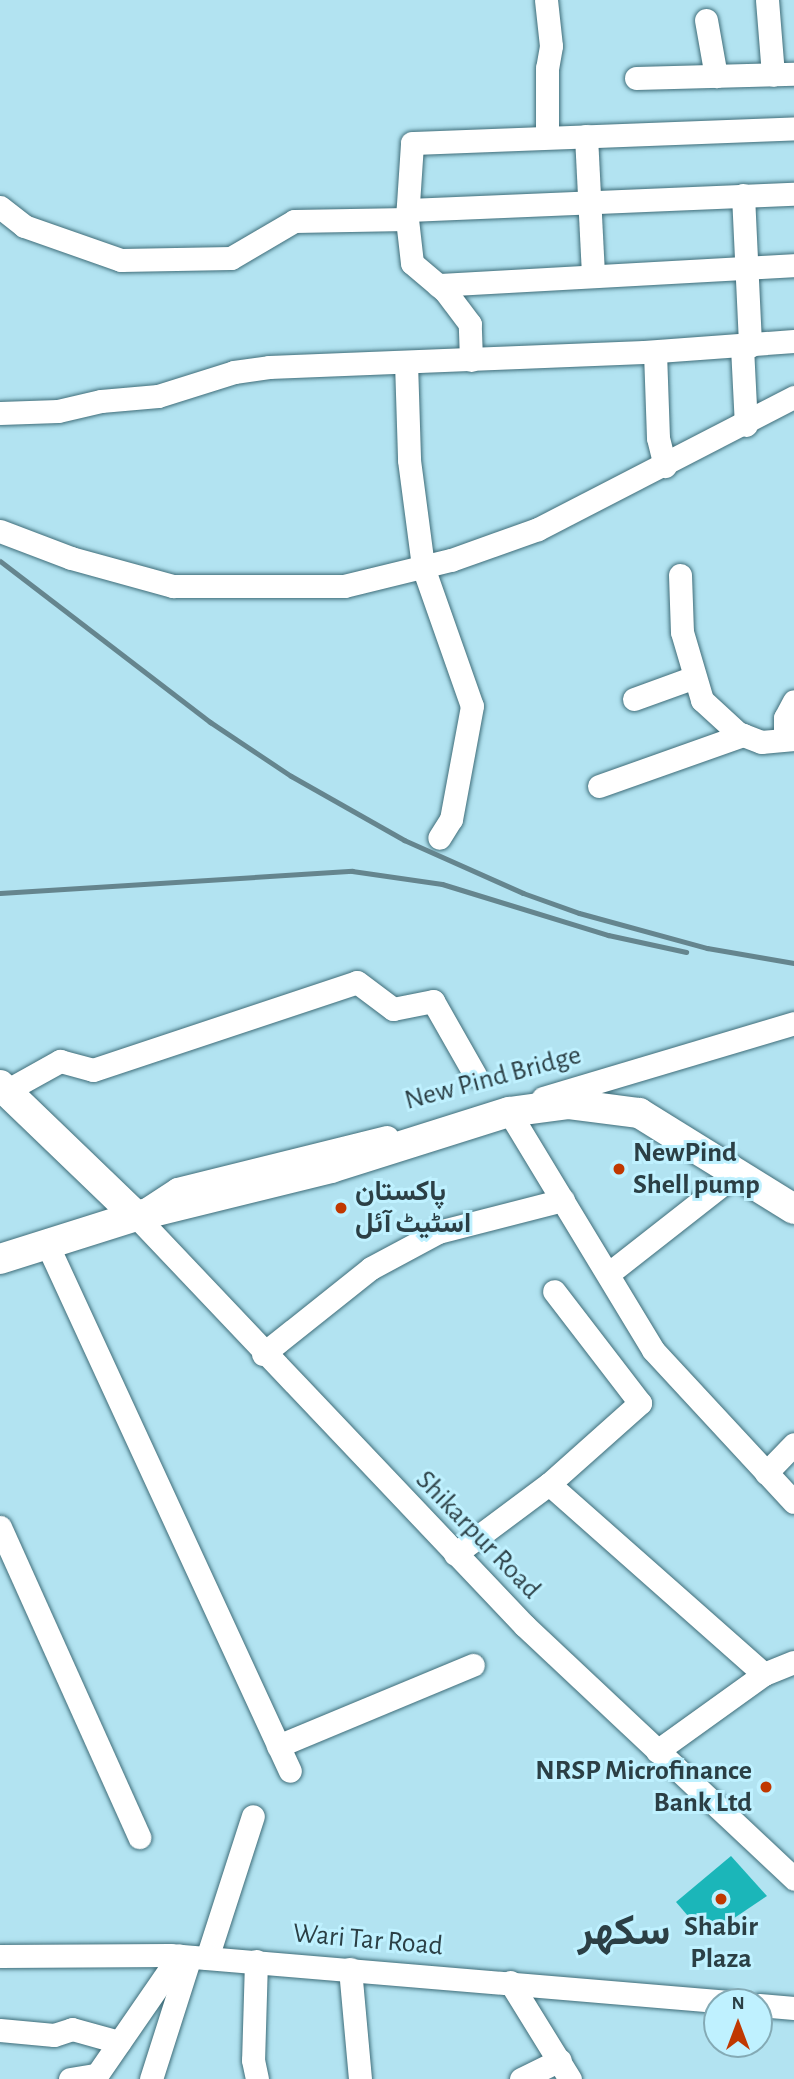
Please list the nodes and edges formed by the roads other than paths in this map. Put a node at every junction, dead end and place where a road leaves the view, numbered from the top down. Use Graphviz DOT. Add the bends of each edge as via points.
graph roads {
  1 [pos="546,0"];
  2 [pos="767,0"];
  3 [pos="706,20"];
  4 [pos="784,75"];
  5 [pos="716,76"];
  6 [pos="636,78"];
  7 [pos="794,128"];
  8 [pos="586,136"];
  9 [pos="547,137"];
  10 [pos="794,194"];
  11 [pos="743,195"];
  12 [pos="590,201"];
  13 [pos="0,207"];
  14 [pos="407,214"];
  15 [pos="794,265"];
  16 [pos="749,267"];
  17 [pos="593,275"];
  18 [pos="438,285"];
  19 [pos="794,341"];
  20 [pos="746,346"];
  21 [pos="655,352"];
  22 [pos="471,360"];
  23 [pos="406,362"];
  24 [pos="794,397"];
  25 [pos="0,413"];
  26 [pos="746,425"];
  27 [pos="665,467"];
  28 [pos="0,531"];
  29 [pos="423,567"];
  30 [pos="680,575"];
  31 [pos="692,678"];
  32 [pos="634,699"];
  33 [pos="794,701"];
  34 [pos="743,735"];
  35 [pos="789,739"];
  36 [pos="599,786"];
  37 [pos="439,838"];
  38 [pos="794,1023"];
  39 [pos="475,1074"];
  40 [pos="3,1088"];
  41 [pos="509,1112"];
  42 [pos="738,1172"];
  43 [pos="563,1200"];
  44 [pos="794,1209"];
  45 [pos="136,1216"];
  46 [pos="47,1244"];
  47 [pos="0,1259"];
  48 [pos="608,1274"];
  49 [pos="554,1291"];
  50 [pos="263,1354"];
  51 [pos="794,1444"];
  52 [pos="766,1473"];
  53 [pos="549,1484"];
  54 [pos="794,1502"];
  55 [pos="0,1527"];
  56 [pos="455,1554"];
  57 [pos="794,1662"];
  58 [pos="473,1665"];
  59 [pos="764,1674"];
  60 [pos="278,1746"];
  61 [pos="657,1751"];
  62 [pos="290,1770"];
  63 [pos="253,1816"];
  64 [pos="139,1837"];
  65 [pos="794,1880"];
  66 [pos="0,1956"];
  67 [pos="192,1957"];
  68 [pos="256,1961"];
  69 [pos="350,1969"];
  70 [pos="510,1982"];
  71 [pos="703,2000"];
  72 [pos="773,2006"];
  73 [pos="794,2008"];
  74 [pos="0,2030"];
  75 [pos="119,2042"];
  76 [pos="565,2070"];
  77 [pos="252,2073"];
  78 [pos="95,2077"];
  79 [pos="70,2079"];
  80 [pos="150,2079"];
  81 [pos="360,2079"];
  82 [pos="521,2079"];
  1 -- 9 [label="street" via="551,46"];
  2 -- 4 [label="street"];
  3 -- 5 [label="street"];
  4 -- 5 [label="street"];
  5 -- 6 [label="street"];
  7 -- 8 [label="street"];
  8 -- 9 [label="street"];
  8 -- 12 [label="street"];
  9 -- 14 [label="street" via="412,143"];
  10 -- 11 [label="street"];
  11 -- 12 [label="street"];
  11 -- 16 [label="street"];
  12 -- 14 [label="street"];
  12 -- 17 [label="street"];
  13 -- 14 [label="street" via="24,226 121,260 231,258 294,221"];
  14 -- 18 [label="street" via="412,262"];
  15 -- 16 [label="street"];
  16 -- 17 [label="street"];
  16 -- 20 [label="street"];
  17 -- 18 [label="street"];
  18 -- 22 [label="street" via="470,324"];
  19 -- 20 [label="street"];
  20 -- 21 [label="street"];
  20 -- 26 [label="street"];
  21 -- 22 [label="street"];
  21 -- 27 [label="street" via="658,438"];
  22 -- 23 [label="street"];
  23 -- 25 [label="street" via="269,367 234,372 158,397 101,401 58,411"];
  23 -- 29 [label="street" via="409,460"];
  24 -- 26 [label="street"];
  26 -- 27 [label="street"];
  27 -- 29 [label="street" via="538,529"];
  28 -- 29 [label="street" via="71,558 173,586 344,586"];
  29 -- 37 [label="street" via="472,706 451,818"];
  30 -- 31 [label="street" via="682,632"];
  31 -- 32 [label="street"];
  31 -- 34 [label="street" via="702,700"];
  33 -- 35 [label="street" via="785,718"];
  34 -- 35 [label="street" via="761,743"];
  34 -- 36 [label="street"];
  38 -- 45 [label="street, New Pind Bridge" via="548,1097 177,1189"];
  39 -- 40 [label="street" via="433,1001 393,1009 357,982 93,1070 60,1061"];
  40 -- 45 [label="main road"];
  41 -- 42 [label="main road" via="569,1104 639,1113"];
  41 -- 43 [label="street"];
  41 -- 45 [label="main road" via="331,1168"];
  42 -- 44 [label="main road"];
  42 -- 48 [label="street"];
  43 -- 48 [label="street"];
  43 -- 50 [label="street" via="438,1233 371,1268"];
  45 -- 46 [label="main road"];
  45 -- 50 [label="street, Shikarpur Road"];
  46 -- 47 [label="main road"];
  46 -- 60 [label="street"];
  48 -- 52 [label="street" via="653,1350"];
  49 -- 53 [label="street" via="640,1403"];
  50 -- 56 [label="street, Shikarpur Road"];
  51 -- 52 [label="street"];
  52 -- 54 [label="street"];
  53 -- 56 [label="street"];
  53 -- 59 [label="street"];
  55 -- 64 [label="street"];
  56 -- 61 [label="street, Shikarpur Road"];
  57 -- 59 [label="street"];
  58 -- 60 [label="street"];
  59 -- 61 [label="street"];
  60 -- 62 [label="street"];
  61 -- 65 [label="street, Shikarpur Road"];
  63 -- 67 [label="street"];
  66 -- 67 [label="street, Wari Tar Road"];
  67 -- 68 [label="street, Wari Tar Road"];
  67 -- 75 [label="street"];
  67 -- 80 [label="street"];
  68 -- 69 [label="street, Wari Tar Road"];
  68 -- 77 [label="street"];
  69 -- 70 [label="street, Wari Tar Road"];
  69 -- 81 [label="street"];
  70 -- 71 [label="street, Wari Tar Road"];
  70 -- 76 [label="street"];
  72 -- 73 [label="street"];
  74 -- 75 [label="street" via="54,2035 72,2029"];
  75 -- 78 [label="street"];
  76 -- 82 [label="street"];
  78 -- 79 [label="street"];
}
